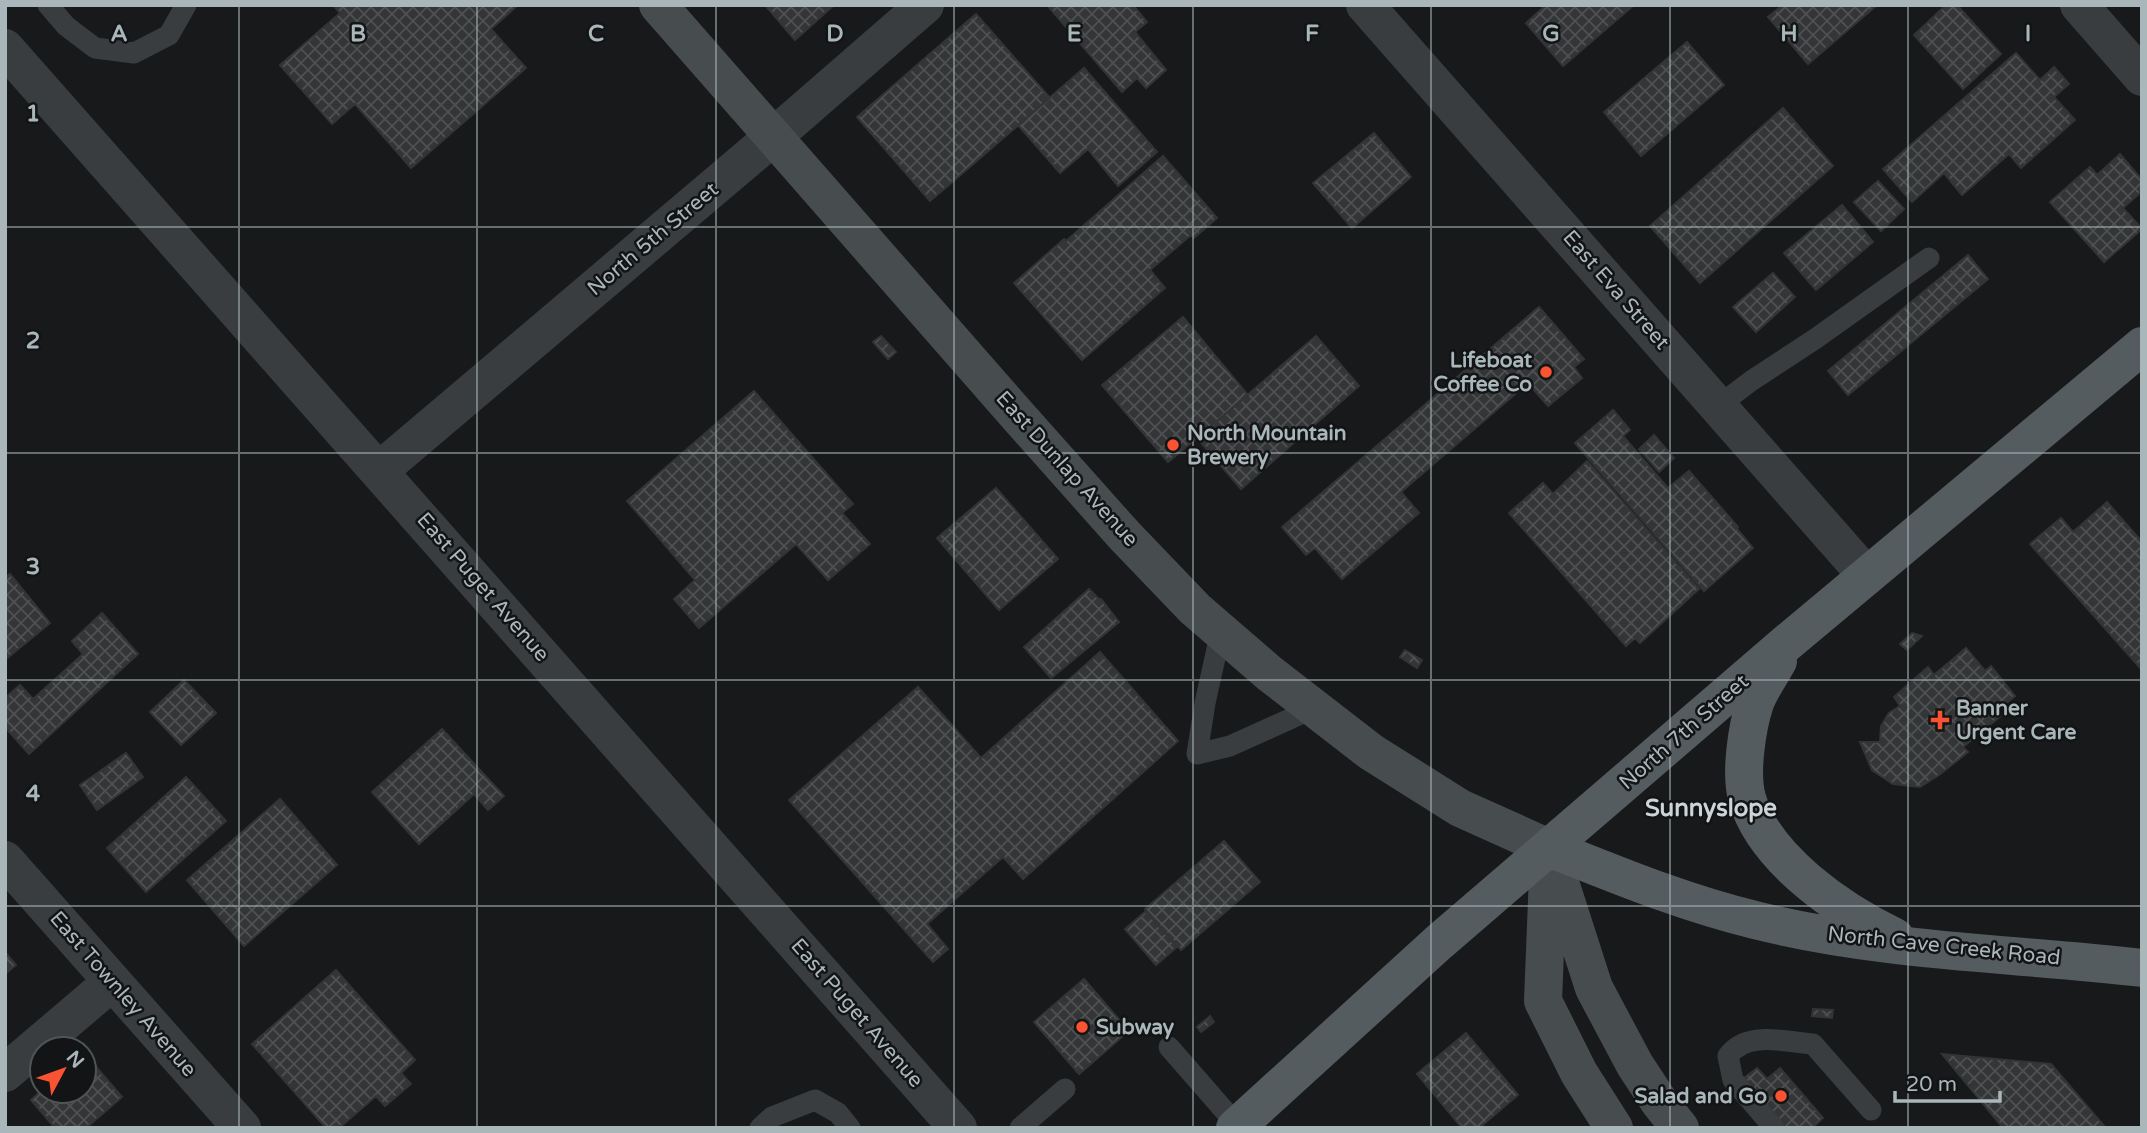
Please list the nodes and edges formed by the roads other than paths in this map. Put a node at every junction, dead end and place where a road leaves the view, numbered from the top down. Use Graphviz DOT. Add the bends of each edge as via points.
graph roads {
  1 [pos="48,5"];
  2 [pos="186,5"];
  3 [pos="658,5"];
  4 [pos="925,5"];
  5 [pos="1365,5"];
  6 [pos="2079,5"];
  7 [pos="5,48"];
  8 [pos="2142,77"];
  9 [pos="773,137"];
  10 [pos="1929,258"];
  11 [pos="2142,346"];
  12 [pos="1718,406"];
  13 [pos="380,470"];
  14 [pos="1867,576"];
  15 [pos="1221,631"];
  16 [pos="1789,641"];
  17 [pos="1314,708"];
  18 [pos="1549,848"];
  19 [pos="5,860"];
  20 [pos="1919,948"];
  21 [pos="2142,968"];
  22 [pos="112,982"];
  23 [pos="1169,1047"];
  24 [pos="5,1073"];
  25 [pos="1065,1089"];
  26 [pos="1871,1110"];
  27 [pos="1236,1126"];
  28 [pos="242,1128"];
  29 [pos="760,1128"];
  30 [pos="850,1128"];
  31 [pos="958,1128"];
  32 [pos="1020,1128"];
  33 [pos="1614,1128"];
  34 [pos="1681,1128"];
  35 [pos="1774,1128"];
  1 -- 2 [label="lane" via="94,48 134,53 169,35"];
  3 -- 9 [label="main road, East Dunlap Avenue"];
  4 -- 9 [label="street, North 5th Street"];
  5 -- 12 [label="street, East Eva Street"];
  6 -- 8 [label="street"];
  7 -- 13 [label="street, East Puget Avenue"];
  9 -- 13 [label="street, North 5th Street"];
  9 -- 15 [label="main road, East Dunlap Avenue" via="1125,534"];
  10 -- 12 [label="lane"];
  11 -- 14 [label="main road, North 7th Street"];
  12 -- 14 [label="street, East Eva Street"];
  13 -- 31 [label="street, East Puget Avenue"];
  14 -- 16 [label="main road, North 7th Street"];
  15 -- 17 [label="main road, East Dunlap Avenue"];
  15 -- 17 [label="lane" via="1197,754 1230,746"];
  16 -- 18 [label="main road, North 7th Street"];
  16 -- 20 [label="main road" via="1755,701 1745,749 1747,797 1767,839 1816,888 1863,921"];
  17 -- 18 [label="main road, East Dunlap Avenue" via="1371,752 1460,808"];
  18 -- 20 [label="main road, North Cave Creek Road" via="1671,896 1756,921"];
  18 -- 27 [label="main road, North 7th Street"];
  18 -- 33 [label="main road" via="1543,1001 1579,1073"];
  18 -- 34 [label="main road" via="1594,988 1635,1065"];
  19 -- 22 [label="street, East Townley Avenue"];
  20 -- 21 [label="main road, North Cave Creek Road"];
  22 -- 24 [label="street"];
  22 -- 28 [label="street, East Townley Avenue"];
  23 -- 27 [label="lane"];
  25 -- 32 [label="lane"];
  26 -- 35 [label="lane" via="1813,1044 1744,1042 1728,1056 1733,1080"];
  29 -- 30 [label="lane" via="772,1117 815,1100 838,1113"];
}
